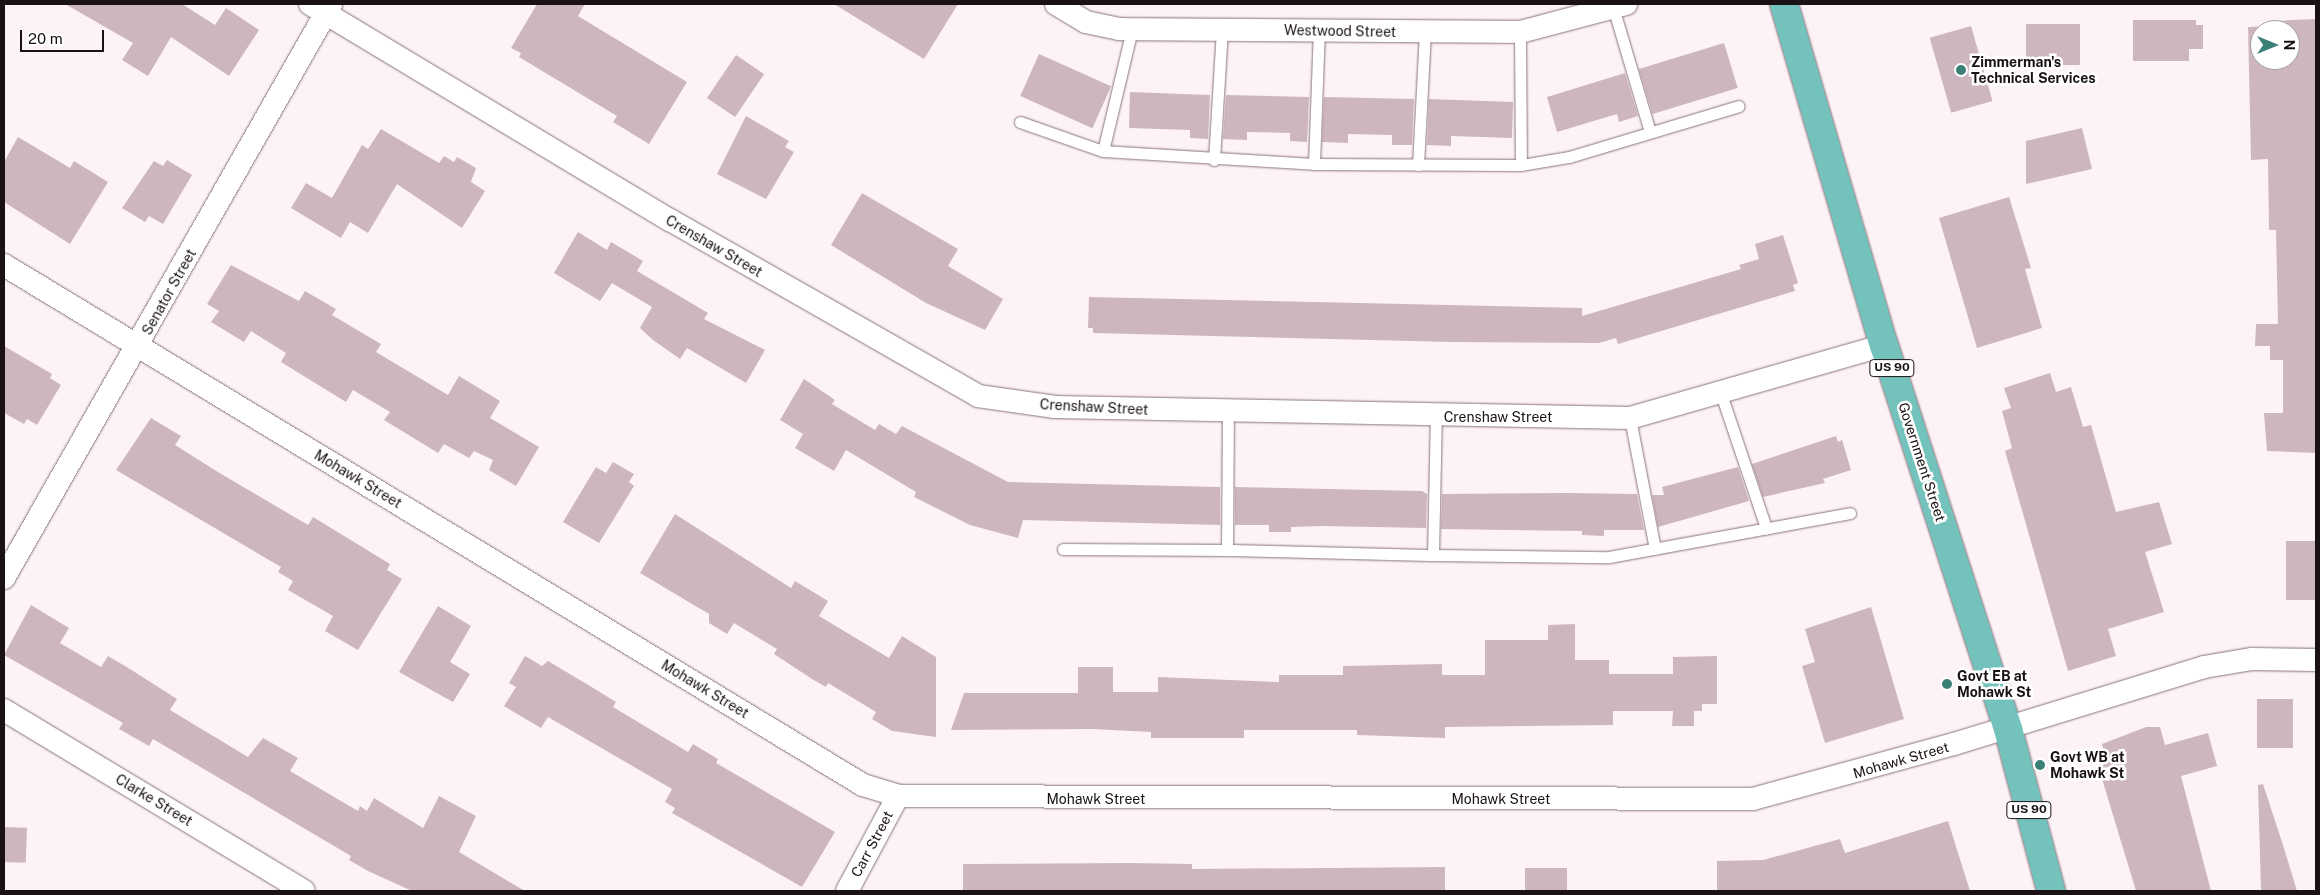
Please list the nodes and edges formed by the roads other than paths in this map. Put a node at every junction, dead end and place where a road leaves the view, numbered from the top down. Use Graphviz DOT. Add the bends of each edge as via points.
graph roads {
  1 [pos="1056,4"];
  2 [pos="1784,4"];
  3 [pos="1620,5"];
  4 [pos="322,7"];
  5 [pos="1132,29"];
  6 [pos="1222,30"];
  7 [pos="1319,30"];
  8 [pos="1425,32"];
  9 [pos="1520,32"];
  10 [pos="1739,106"];
  11 [pos="1020,122"];
  12 [pos="1650,132"];
  13 [pos="1103,151"];
  14 [pos="1214,160"];
  15 [pos="1314,164"];
  16 [pos="1418,165"];
  17 [pos="1521,165"];
  18 [pos="4,265"];
  19 [pos="1884,344"];
  20 [pos="138,346"];
  21 [pos="1720,391"];
  22 [pos="1228,412"];
  23 [pos="1436,416"];
  24 [pos="1630,418"];
  25 [pos="1850,513"];
  26 [pos="1766,528"];
  27 [pos="1063,548"];
  28 [pos="1655,548"];
  29 [pos="1227,550"];
  30 [pos="1433,555"];
  31 [pos="4,578"];
  32 [pos="2316,660"];
  33 [pos="4,710"];
  34 [pos="2008,729"];
  35 [pos="898,796"];
  36 [pos="304,891"];
  37 [pos="847,891"];
  38 [pos="2051,891"];
  1 -- 5 [label="street, Westwood Street" via="1086,22"];
  2 -- 19 [label="main road, Government Street / US 90"];
  3 -- 9 [label="street, Westwood Street"];
  3 -- 12 [label="lane"];
  4 -- 20 [label="street, Senator Street"];
  4 -- 22 [label="street, Crenshaw Street" via="670,220 978,396 1055,407"];
  5 -- 6 [label="street, Westwood Street"];
  5 -- 13 [label="lane"];
  6 -- 7 [label="street, Westwood Street"];
  6 -- 14 [label="lane"];
  7 -- 8 [label="street, Westwood Street"];
  7 -- 15 [label="lane"];
  8 -- 9 [label="street, Westwood Street"];
  8 -- 16 [label="lane"];
  9 -- 17 [label="lane"];
  10 -- 12 [label="lane"];
  11 -- 13 [label="lane"];
  12 -- 17 [label="lane" via="1569,157"];
  13 -- 14 [label="lane"];
  14 -- 15 [label="lane"];
  15 -- 16 [label="lane"];
  16 -- 17 [label="lane"];
  18 -- 20 [label="street, Mohawk Street"];
  19 -- 21 [label="street, Crenshaw Street"];
  19 -- 34 [label="main road, Government Street / US 90"];
  20 -- 31 [label="street, Senator Street"];
  20 -- 35 [label="street, Mohawk Street" via="863,785"];
  21 -- 24 [label="street, Crenshaw Street"];
  21 -- 26 [label="lane"];
  22 -- 23 [label="street, Crenshaw Street"];
  22 -- 29 [label="lane"];
  23 -- 24 [label="street, Crenshaw Street"];
  23 -- 30 [label="lane"];
  24 -- 28 [label="lane"];
  25 -- 26 [label="lane"];
  26 -- 28 [label="lane"];
  27 -- 29 [label="lane"];
  28 -- 30 [label="lane" via="1609,556"];
  29 -- 30 [label="lane"];
  32 -- 34 [label="street, Mohawk Street" via="2252,659 2204,667"];
  33 -- 36 [label="street, Clarke Street"];
  34 -- 35 [label="street, Mohawk Street" via="1753,799"];
  34 -- 38 [label="main road, Government Street / US 90"];
  35 -- 37 [label="street, Carr Street"];
}
